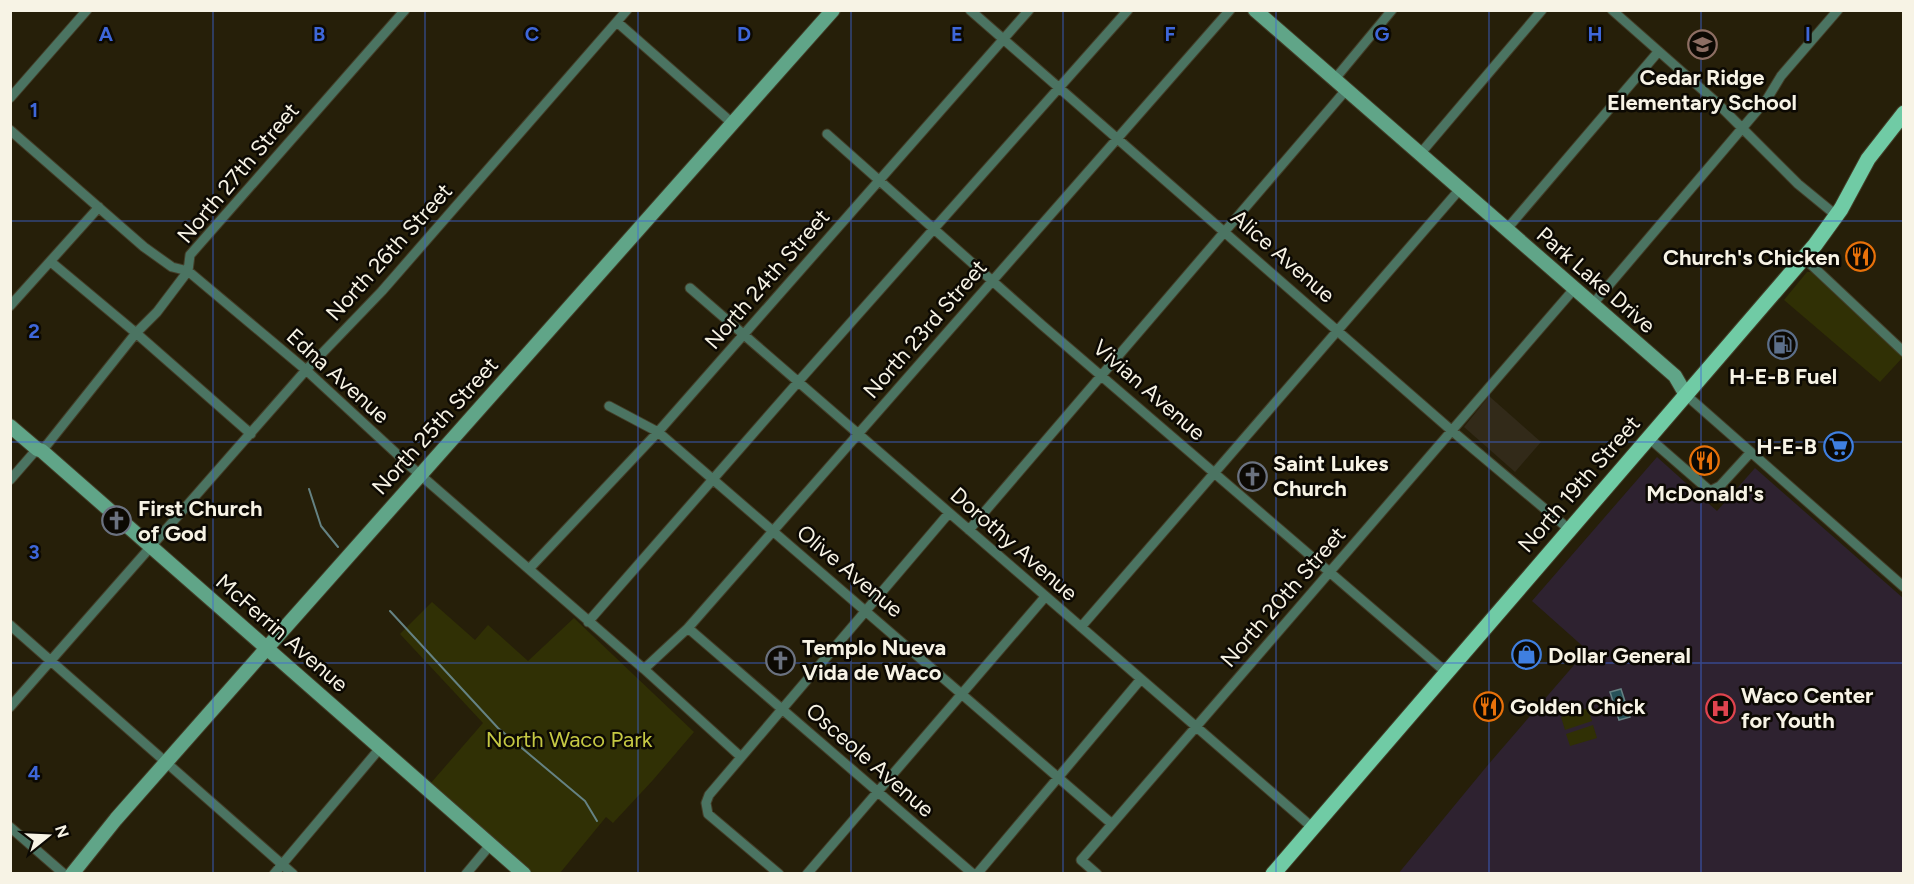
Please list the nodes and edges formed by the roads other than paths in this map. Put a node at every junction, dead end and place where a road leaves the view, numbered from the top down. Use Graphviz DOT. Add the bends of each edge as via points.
graph roads {
  1 [pos="87,10"];
  2 [pos="405,10"];
  3 [pos="627,10"];
  4 [pos="833,10"];
  5 [pos="970,10"];
  6 [pos="1029,10"];
  7 [pos="1128,10"];
  8 [pos="1230,10"];
  9 [pos="1255,10"];
  10 [pos="1392,10"];
  11 [pos="1542,10"];
  12 [pos="1612,10"];
  13 [pos="1838,10"];
  14 [pos="617,22"];
  15 [pos="1004,39"];
  16 [pos="1659,51"];
  17 [pos="1335,80"];
  18 [pos="1059,87"];
  19 [pos="1346,90"];
  20 [pos="10,98"];
  21 [pos="1904,113"];
  22 [pos="732,123"];
  23 [pos="1743,128"];
  24 [pos="10,130"];
  25 [pos="827,134"];
  26 [pos="1118,139"];
  27 [pos="1420,154"];
  28 [pos="880,180"];
  29 [pos="1460,189"];
  30 [pos="99,207"];
  31 [pos="1837,216"];
  32 [pos="934,228"];
  33 [pos="1506,230"];
  34 [pos="1225,232"];
  35 [pos="1804,258"];
  36 [pos="51,262"];
  37 [pos="188,271"];
  38 [pos="993,281"];
  39 [pos="690,288"];
  40 [pos="1574,289"];
  41 [pos="1592,305"];
  42 [pos="10,306"];
  43 [pos="1339,331"];
  44 [pos="136,333"];
  45 [pos="744,334"];
  46 [pos="1904,352"];
  47 [pos="306,370"];
  48 [pos="1101,375"];
  49 [pos="798,382"];
  50 [pos="1686,395"];
  51 [pos="609,406"];
  52 [pos="10,426"];
  53 [pos="1451,430"];
  54 [pos="658,432"];
  55 [pos="251,434"];
  56 [pos="858,434"];
  57 [pos="1649,438"];
  58 [pos="40,450"];
  59 [pos="1751,452"];
  60 [pos="1215,473"];
  61 [pos="420,475"];
  62 [pos="10,480"];
  63 [pos="713,480"];
  64 [pos="949,513"];
  65 [pos="969,530"];
  66 [pos="1570,530"];
  67 [pos="772,531"];
  68 [pos="151,547"];
  69 [pos="530,568"];
  70 [pos="1330,573"];
  71 [pos="1904,587"];
  72 [pos="1045,597"];
  73 [pos="865,610"];
  74 [pos="588,622"];
  75 [pos="10,625"];
  76 [pos="1081,627"];
  77 [pos="688,628"];
  78 [pos="266,648"];
  79 [pos="52,660"];
  80 [pos="644,669"];
  81 [pos="1447,673"];
  82 [pos="1141,679"];
  83 [pos="963,694"];
  84 [pos="10,707"];
  85 [pos="782,709"];
  86 [pos="1197,727"];
  87 [pos="381,747"];
  88 [pos="741,757"];
  89 [pos="166,762"];
  90 [pos="1059,777"];
  91 [pos="878,792"];
  92 [pos="1112,824"];
  93 [pos="10,827"];
  94 [pos="1313,828"];
  95 [pos="491,844"];
  96 [pos="282,864"];
  97 [pos="1278,872"];
  98 [pos="64,873"];
  99 [pos="72,873"];
  100 [pos="274,873"];
  101 [pos="293,873"];
  102 [pos="466,873"];
  103 [pos="524,873"];
  104 [pos="779,873"];
  105 [pos="807,873"];
  106 [pos="975,873"];
  107 [pos="1097,873"];
  1 -- 20 [label="street"];
  2 -- 37 [label="street, North 27th Street" via="190,255"];
  3 -- 14 [label="street, North 26th Street"];
  4 -- 22 [label="street, North 25th Street"];
  5 -- 15 [label="street, Alice Avenue"];
  6 -- 15 [label="street, North 24th Street"];
  7 -- 18 [label="street"];
  8 -- 26 [label="street, North 23rd Street"];
  9 -- 17 [label="street, Park Lake Drive"];
  10 -- 17 [label="street"];
  11 -- 27 [label="street"];
  12 -- 16 [label="street"];
  13 -- 23 [label="street" via="1781,76"];
  14 -- 22 [label="street"];
  14 -- 47 [label="street, North 26th Street" via="382,291"];
  15 -- 18 [label="street, Alice Avenue"];
  15 -- 28 [label="street, North 24th Street"];
  16 -- 23 [label="street"];
  16 -- 33 [label="street"];
  17 -- 19 [label="street, Park Lake Drive"];
  18 -- 26 [label="street, Alice Avenue"];
  18 -- 32 [label="street"];
  19 -- 27 [label="street, Park Lake Drive"];
  19 -- 34 [label="street"];
  21 -- 31 [label="main road, North 19th Street" via="1868,159"];
  22 -- 61 [label="street, North 25th Street"];
  23 -- 31 [label="street" via="1774,162"];
  23 -- 41 [label="street"];
  24 -- 30 [label="street, Edna Avenue"];
  25 -- 28 [label="street, Vivian Avenue"];
  26 -- 34 [label="street, Alice Avenue"];
  26 -- 38 [label="street, North 23rd Street"];
  27 -- 29 [label="street, Park Lake Drive"];
  28 -- 32 [label="street, Vivian Avenue"];
  28 -- 45 [label="street, North 24th Street"];
  29 -- 33 [label="street, Park Lake Drive"];
  29 -- 43 [label="street"];
  30 -- 36 [label="street"];
  30 -- 37 [label="street, Edna Avenue" via="144,247 172,267"];
  31 -- 35 [label="main road, North 19th Street"];
  32 -- 38 [label="street, Vivian Avenue"];
  32 -- 49 [label="street"];
  33 -- 40 [label="street, Park Lake Drive"];
  34 -- 43 [label="street, Alice Avenue"];
  34 -- 48 [label="street"];
  35 -- 46 [label="street"];
  35 -- 50 [label="main road, North 19th Street"];
  36 -- 42 [label="street"];
  36 -- 44 [label="street"];
  37 -- 44 [label="street, North 27th Street"];
  37 -- 47 [label="street, Edna Avenue"];
  38 -- 48 [label="street, Vivian Avenue"];
  38 -- 56 [label="street, North 23rd Street"];
  39 -- 45 [label="street, Dorothy Avenue"];
  40 -- 41 [label="street, Park Lake Drive"];
  40 -- 53 [label="street, North 20th Street"];
  41 -- 50 [label="street, Park Lake Drive" via="1675,376"];
  43 -- 53 [label="street, Alice Avenue"];
  43 -- 60 [label="street"];
  44 -- 55 [label="street"];
  44 -- 58 [label="street, North 27th Street"];
  45 -- 49 [label="street, Dorothy Avenue"];
  45 -- 54 [label="street, North 24th Street"];
  47 -- 55 [label="street, North 26th Street"];
  47 -- 61 [label="street, Edna Avenue"];
  48 -- 60 [label="street, Vivian Avenue"];
  48 -- 65 [label="street"];
  49 -- 56 [label="street, Dorothy Avenue"];
  49 -- 63 [label="street"];
  50 -- 57 [label="main road, North 19th Street"];
  50 -- 59 [label="street, Park Lake Drive"];
  51 -- 54 [label="street, Olive Avenue"];
  52 -- 58 [label="street, McFerrin Avenue"];
  53 -- 66 [label="street, Alice Avenue"];
  53 -- 70 [label="street, North 20th Street"];
  54 -- 63 [label="street, Olive Avenue"];
  54 -- 69 [label="street, North 24th Street"];
  55 -- 68 [label="street, North 26th Street"];
  56 -- 64 [label="street, Dorothy Avenue"];
  56 -- 67 [label="street, North 23rd Street"];
  57 -- 59 [label="street" via="1710,491 1720,486"];
  57 -- 66 [label="main road, North 19th Street"];
  58 -- 62 [label="street, North 27th Street"];
  58 -- 68 [label="street, McFerrin Avenue"];
  59 -- 71 [label="street, Park Lake Drive"];
  60 -- 70 [label="street, Vivian Avenue"];
  60 -- 76 [label="street"];
  61 -- 69 [label="street, Edna Avenue"];
  61 -- 78 [label="street, North 25th Street"];
  63 -- 67 [label="street, Olive Avenue"];
  63 -- 74 [label="street"];
  64 -- 65 [label="street, Dorothy Avenue"];
  64 -- 73 [label="street"];
  65 -- 72 [label="street, Dorothy Avenue"];
  66 -- 81 [label="main road, North 19th Street"];
  67 -- 73 [label="street, Olive Avenue"];
  67 -- 77 [label="street, North 23rd Street"];
  68 -- 78 [label="street, McFerrin Avenue"];
  68 -- 79 [label="street, North 26th Street"];
  69 -- 74 [label="street, Edna Avenue"];
  70 -- 81 [label="street, Vivian Avenue"];
  70 -- 86 [label="street, North 20th Street"];
  72 -- 76 [label="street, Dorothy Avenue"];
  72 -- 83 [label="street"];
  73 -- 83 [label="street, Olive Avenue"];
  73 -- 85 [label="street"];
  74 -- 80 [label="street, Edna Avenue"];
  75 -- 79 [label="street"];
  76 -- 82 [label="street, Dorothy Avenue"];
  77 -- 80 [label="street, North 23rd Street"];
  77 -- 85 [label="street, Osceole Avenue"];
  78 -- 87 [label="street, McFerrin Avenue"];
  78 -- 89 [label="street, North 25th Street"];
  79 -- 84 [label="street, North 26th Street"];
  79 -- 89 [label="street"];
  80 -- 88 [label="street, Edna Avenue"];
  81 -- 94 [label="main road, North 19th Street"];
  82 -- 86 [label="street, Dorothy Avenue"];
  82 -- 90 [label="street"];
  83 -- 90 [label="street, Olive Avenue"];
  83 -- 91 [label="street"];
  85 -- 88 [label="street"];
  85 -- 91 [label="street, Osceole Avenue"];
  86 -- 92 [label="street, North 20th Street"];
  86 -- 94 [label="street, Dorothy Avenue"];
  87 -- 95 [label="street, McFerrin Avenue"];
  87 -- 96 [label="street"];
  88 -- 104 [label="street" via="709,795 708,814"];
  89 -- 96 [label="street"];
  89 -- 99 [label="street, North 25th Street"];
  90 -- 92 [label="street, Olive Avenue"];
  90 -- 106 [label="street"];
  91 -- 105 [label="street"];
  91 -- 106 [label="street, Osceole Avenue"];
  92 -- 107 [label="street, North 20th Street" via="1081,860"];
  93 -- 98 [label="street"];
  94 -- 97 [label="main road, North 19th Street"];
  95 -- 102 [label="street"];
  95 -- 103 [label="street, McFerrin Avenue"];
  96 -- 100 [label="street"];
  96 -- 101 [label="street"];
}
